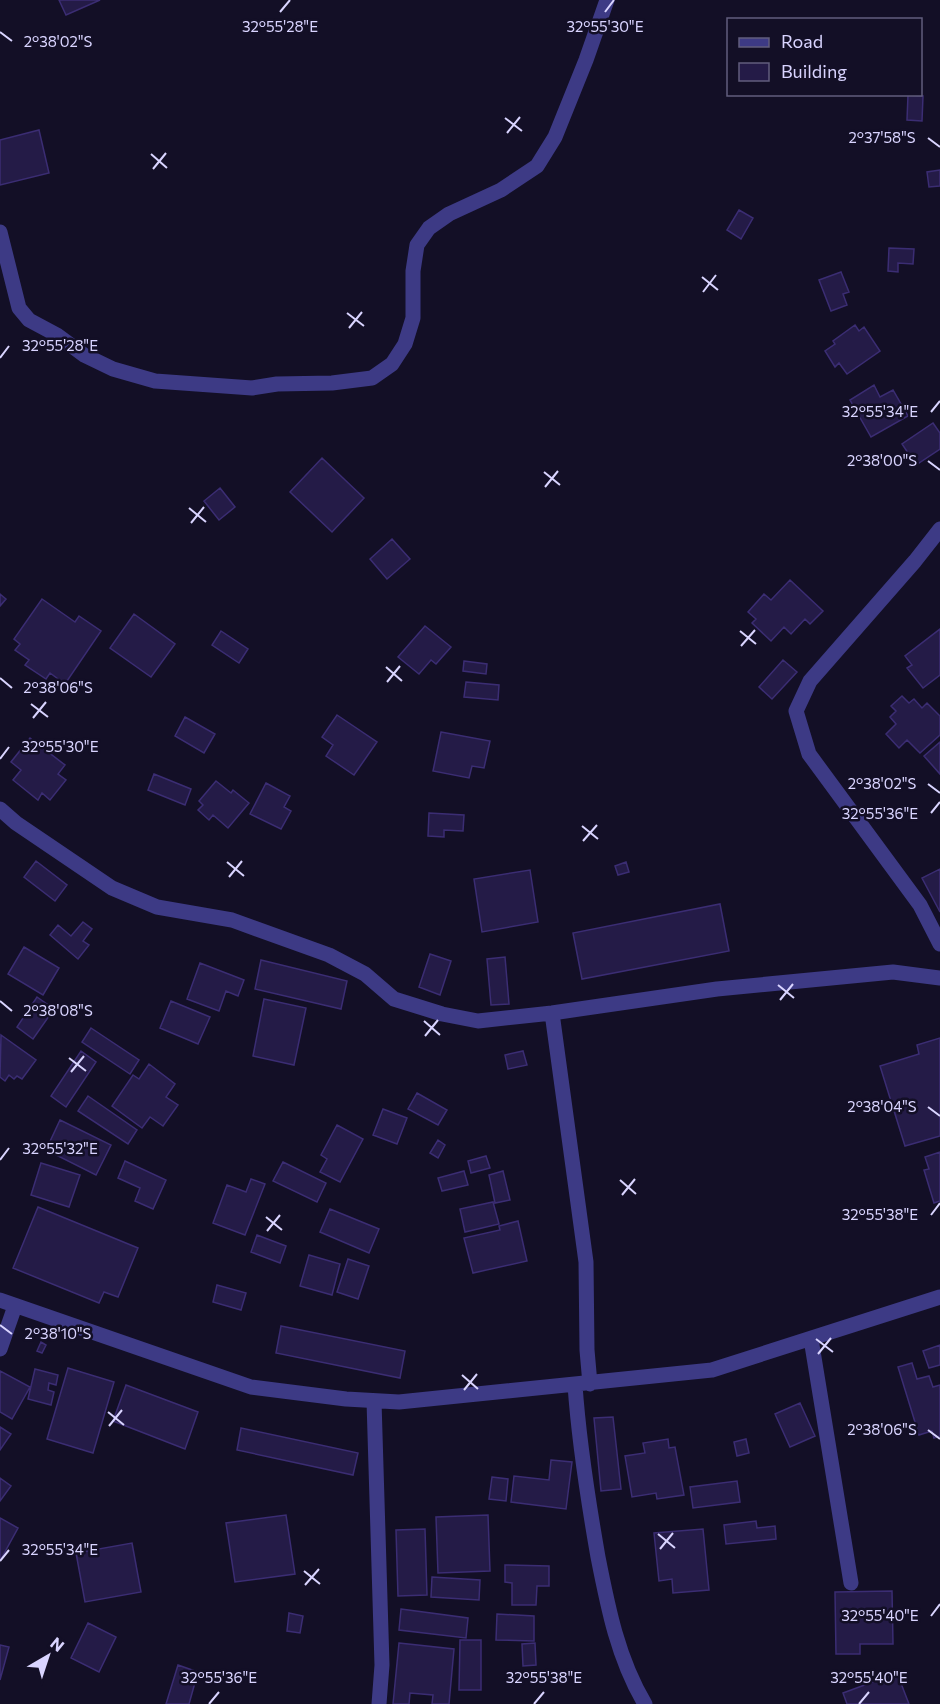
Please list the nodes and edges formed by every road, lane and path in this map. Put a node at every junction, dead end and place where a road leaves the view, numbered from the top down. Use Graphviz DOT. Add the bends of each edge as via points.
graph roads {
  1 [pos="607,0"];
  2 [pos="0,232"];
  3 [pos="940,529"];
  4 [pos="0,809"];
  5 [pos="940,944"];
  6 [pos="940,978"];
  7 [pos="552,1013"];
  8 [pos="940,1297"];
  9 [pos="0,1300"];
  10 [pos="15,1306"];
  11 [pos="811,1339"];
  12 [pos="0,1349"];
  13 [pos="582,1384"];
  14 [pos="374,1401"];
  15 [pos="851,1583"];
  16 [pos="379,1704"];
  17 [pos="645,1704"];
  1 -- 2 [label="street" via="555,137 537,166 501,190 442,219 429,228 417,245 413,318 405,344 392,364 372,378 252,388 155,381 113,369 29,320 19,308"];
  3 -- 5 [label="street" via="810,681 796,711 810,754 920,905"];
  4 -- 7 [label="street" via="112,888 157,907 232,920 329,955 365,974 394,999 478,1021"];
  6 -- 7 [label="street" via="893,972 717,989"];
  7 -- 13 [label="street" via="586,1262"];
  8 -- 11 [label="street"];
  9 -- 10 [label="street"];
  10 -- 12 [label="street"];
  10 -- 14 [label="street" via="251,1387"];
  11 -- 13 [label="street" via="712,1371"];
  11 -- 15 [label="street"];
  13 -- 14 [label="street" via="399,1402"];
  13 -- 17 [label="street" via="579,1433 610,1619"];
  14 -- 16 [label="street" via="382,1665"];
}
